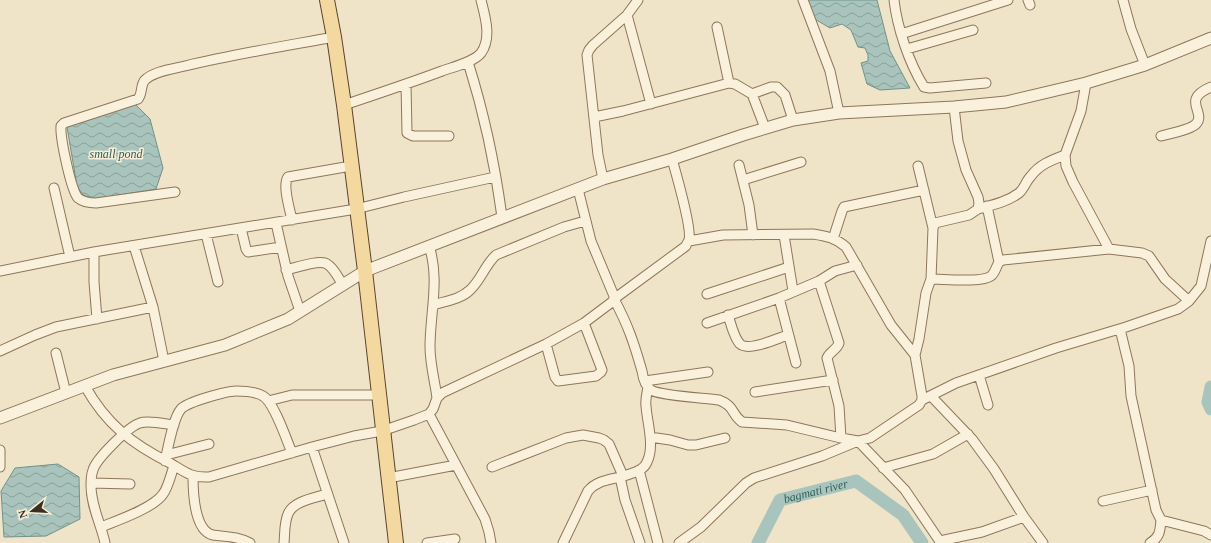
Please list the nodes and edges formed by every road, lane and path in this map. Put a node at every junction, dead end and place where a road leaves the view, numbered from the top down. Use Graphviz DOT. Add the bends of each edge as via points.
graph roads {
  1 [pos="327,0"];
  2 [pos="481,0"];
  3 [pos="638,0"];
  4 [pos="803,0"];
  5 [pos="894,0"];
  6 [pos="1008,0"];
  7 [pos="1123,0"];
  8 [pos="627,15"];
  9 [pos="717,27"];
  10 [pos="973,30"];
  11 [pos="902,34"];
  12 [pos="334,37"];
  13 [pos="1211,38"];
  14 [pos="907,49"];
  15 [pos="468,62"];
  16 [pos="1145,65"];
  17 [pos="729,83"];
  18 [pos="986,83"];
  19 [pos="1086,83"];
  20 [pos="406,84"];
  21 [pos="1211,87"];
  22 [pos="752,94"];
  23 [pos="344,104"];
  24 [pos="651,104"];
  25 [pos="954,107"];
  26 [pos="839,112"];
  27 [pos="594,117"];
  28 [pos="794,120"];
  29 [pos="766,128"];
  30 [pos="449,136"];
  31 [pos="1161,136"];
  32 [pos="1065,155"];
  33 [pos="672,159"];
  34 [pos="801,162"];
  35 [pos="739,165"];
  36 [pos="351,166"];
  37 [pos="918,166"];
  38 [pos="496,177"];
  39 [pos="603,179"];
  40 [pos="743,180"];
  41 [pos="54,188"];
  42 [pos="578,189"];
  43 [pos="924,190"];
  44 [pos="175,192"];
  45 [pos="982,207"];
  46 [pos="356,209"];
  47 [pos="502,217"];
  48 [pos="292,220"];
  49 [pos="585,221"];
  50 [pos="276,223"];
  51 [pos="241,228"];
  52 [pos="933,228"];
  53 [pos="206,234"];
  54 [pos="784,234"];
  55 [pos="753,235"];
  56 [pos="833,239"];
  57 [pos="689,241"];
  58 [pos="1211,241"];
  59 [pos="134,246"];
  60 [pos="429,246"];
  61 [pos="281,247"];
  62 [pos="1109,249"];
  63 [pos="94,252"];
  64 [pos="70,257"];
  65 [pos="998,262"];
  66 [pos="856,265"];
  67 [pos="789,267"];
  68 [pos="286,270"];
  69 [pos="0,271"];
  70 [pos="365,271"];
  71 [pos="931,279"];
  72 [pos="819,281"];
  73 [pos="218,282"];
  74 [pos="343,285"];
  75 [pos="793,291"];
  76 [pos="707,294"];
  77 [pos="778,298"];
  78 [pos="614,299"];
  79 [pos="1189,301"];
  80 [pos="433,305"];
  81 [pos="153,308"];
  82 [pos="300,311"];
  83 [pos="728,315"];
  84 [pos="97,319"];
  85 [pos="584,323"];
  86 [pos="707,323"];
  87 [pos="1120,329"];
  88 [pos="788,335"];
  89 [pos="546,344"];
  90 [pos="0,351"];
  91 [pos="56,353"];
  92 [pos="914,356"];
  93 [pos="164,361"];
  94 [pos="796,363"];
  95 [pos="708,372"];
  96 [pos="979,375"];
  97 [pos="833,380"];
  98 [pos="646,384"];
  99 [pos="85,386"];
  100 [pos="755,392"];
  101 [pos="66,393"];
  102 [pos="378,395"];
  103 [pos="931,396"];
  104 [pos="437,398"];
  105 [pos="922,400"];
  106 [pos="268,401"];
  107 [pos="988,405"];
  108 [pos="429,414"];
  109 [pos="0,418"];
  110 [pos="174,425"];
  111 [pos="382,431"];
  112 [pos="123,434"];
  113 [pos="968,434"];
  114 [pos="650,437"];
  115 [pos="725,438"];
  116 [pos="841,438"];
  117 [pos="858,441"];
  118 [pos="209,444"];
  119 [pos="312,447"];
  120 [pos="0,450"];
  121 [pos="292,453"];
  122 [pos="166,458"];
  123 [pos="456,465"];
  124 [pos="174,466"];
  125 [pos="0,467"];
  126 [pos="492,467"];
  127 [pos="883,468"];
  128 [pos="639,470"];
  129 [pos="192,476"];
  130 [pos="621,476"];
  131 [pos="388,478"];
  132 [pos="91,483"];
  133 [pos="130,484"];
  134 [pos="1152,490"];
  135 [pos="327,494"];
  136 [pos="1103,501"];
  137 [pos="1024,518"];
  138 [pos="1161,520"];
  139 [pos="101,527"];
  140 [pos="1160,531"];
  141 [pos="1211,535"];
  142 [pos="455,539"];
  143 [pos="941,542"];
  144 [pos="105,543"];
  145 [pos="250,543"];
  146 [pos="284,543"];
  147 [pos="344,543"];
  148 [pos="396,543"];
  149 [pos="427,543"];
  150 [pos="491,543"];
  151 [pos="563,543"];
  152 [pos="640,543"];
  153 [pos="658,543"];
  154 [pos="679,543"];
  155 [pos="1043,543"];
  156 [pos="1150,543"];
  157 [pos="1164,543"];
  1 -- 12 [label="main road"];
  2 -- 15 [label="street" via="487,32 485,44 480,54"];
  3 -- 8 [label="street"];
  4 -- 26 [label="street" via="830,72"];
  5 -- 11 [label="street"];
  6 -- 11 [label="street"];
  7 -- 16 [label="street"];
  8 -- 24 [label="street"];
  8 -- 27 [label="street" via="589,50"];
  9 -- 17 [label="street"];
  10 -- 14 [label="street"];
  11 -- 14 [label="street"];
  12 -- 23 [label="main road"];
  12 -- 44 [label="street" via="218,58 162,72 146,79 138,99 61,126 61,138 74,191 79,199 96,203"];
  13 -- 16 [label="street"];
  14 -- 18 [label="street" via="924,86 930,88"];
  15 -- 20 [label="street"];
  15 -- 38 [label="street" via="481,105"];
  16 -- 19 [label="street"];
  17 -- 22 [label="street"];
  17 -- 24 [label="street"];
  19 -- 25 [label="street" via="1006,102"];
  19 -- 32 [label="street" via="1081,110"];
  20 -- 23 [label="street"];
  20 -- 30 [label="street" via="407,133 425,137"];
  21 -- 31 [label="street" via="1198,93 1196,124"];
  22 -- 28 [label="street" via="777,87 785,96"];
  22 -- 29 [label="street"];
  23 -- 36 [label="main road"];
  24 -- 27 [label="street"];
  25 -- 26 [label="street"];
  25 -- 45 [label="street" via="958,141 966,170"];
  26 -- 28 [label="street"];
  27 -- 39 [label="street"];
  28 -- 29 [label="street"];
  29 -- 33 [label="street"];
  32 -- 45 [label="street" via="1039,167 1018,194 1001,203"];
  32 -- 62 [label="street" via="1066,166 1073,182"];
  33 -- 39 [label="street"];
  33 -- 57 [label="street" via="684,205"];
  34 -- 40 [label="street"];
  35 -- 40 [label="street"];
  36 -- 46 [label="main road"];
  36 -- 48 [label="street" via="288,177 285,187"];
  37 -- 43 [label="street"];
  38 -- 46 [label="street"];
  38 -- 47 [label="street"];
  39 -- 42 [label="street"];
  40 -- 55 [label="street"];
  41 -- 64 [label="street"];
  42 -- 47 [label="street"];
  42 -- 49 [label="street"];
  43 -- 52 [label="street"];
  43 -- 56 [label="street" via="844,207"];
  45 -- 52 [label="street" via="969,215 935,224"];
  45 -- 65 [label="street"];
  46 -- 48 [label="street"];
  46 -- 70 [label="main road"];
  47 -- 60 [label="street"];
  48 -- 50 [label="street"];
  49 -- 78 [label="street"];
  49 -- 80 [label="street" via="496,255 469,291 460,297"];
  50 -- 51 [label="street"];
  50 -- 61 [label="street"];
  51 -- 53 [label="street"];
  51 -- 61 [label="street" via="248,252"];
  52 -- 71 [label="street"];
  53 -- 59 [label="street"];
  53 -- 73 [label="street"];
  54 -- 55 [label="street"];
  54 -- 56 [label="street" via="814,234"];
  54 -- 67 [label="street"];
  55 -- 57 [label="street" via="723,235"];
  56 -- 66 [label="street" via="846,247"];
  57 -- 78 [label="street" via="686,246"];
  58 -- 79 [label="street" via="1201,286"];
  59 -- 63 [label="street"];
  59 -- 81 [label="street"];
  60 -- 70 [label="street"];
  60 -- 80 [label="street" via="434,270"];
  61 -- 68 [label="street"];
  62 -- 65 [label="street"];
  62 -- 79 [label="street" via="1148,256 1165,279"];
  63 -- 64 [label="street"];
  63 -- 84 [label="street"];
  64 -- 69 [label="street"];
  65 -- 71 [label="street" via="994,273 986,279"];
  66 -- 72 [label="street" via="834,271"];
  66 -- 92 [label="street" via="891,325"];
  67 -- 75 [label="street"];
  67 -- 76 [label="street"];
  68 -- 74 [label="street" via="324,263"];
  68 -- 82 [label="street"];
  70 -- 74 [label="street"];
  70 -- 102 [label="main road"];
  71 -- 92 [label="street"];
  72 -- 75 [label="street"];
  72 -- 97 [label="street" via="839,343 827,358"];
  74 -- 82 [label="street"];
  75 -- 77 [label="street"];
  77 -- 83 [label="street"];
  77 -- 88 [label="street"];
  78 -- 85 [label="street"];
  78 -- 98 [label="street" via="627,322"];
  79 -- 87 [label="street" via="1178,309"];
  80 -- 104 [label="street" via="430,348"];
  81 -- 84 [label="street"];
  81 -- 93 [label="street"];
  82 -- 93 [label="street" via="288,319 225,345"];
  83 -- 86 [label="street"];
  83 -- 88 [label="street" via="740,344 746,347"];
  84 -- 90 [label="street" via="56,327"];
  85 -- 89 [label="street"];
  85 -- 89 [label="street" via="602,370 596,376 558,382"];
  87 -- 96 [label="street"];
  87 -- 134 [label="street"];
  88 -- 94 [label="street"];
  89 -- 104 [label="street" via="442,393"];
  91 -- 101 [label="street"];
  92 -- 105 [label="street"];
  93 -- 99 [label="street"];
  95 -- 98 [label="street"];
  96 -- 103 [label="street"];
  96 -- 107 [label="street"];
  97 -- 100 [label="street"];
  97 -- 116 [label="street" via="839,406"];
  98 -- 114 [label="street" via="645,404"];
  98 -- 116 [label="street" via="658,393 719,400 731,407 742,422 787,425"];
  99 -- 101 [label="street"];
  99 -- 112 [label="street" via="93,400"];
  101 -- 109 [label="street"];
  102 -- 106 [label="street" via="292,395"];
  102 -- 111 [label="main road"];
  103 -- 105 [label="street"];
  103 -- 113 [label="street"];
  104 -- 108 [label="street"];
  105 -- 117 [label="street" via="913,410 870,438"];
  106 -- 110 [label="street" via="263,396 253,393 225,393 186,404 180,410"];
  106 -- 121 [label="street"];
  108 -- 111 [label="street"];
  108 -- 123 [label="street"];
  110 -- 112 [label="street" via="143,422"];
  110 -- 122 [label="street"];
  111 -- 119 [label="street"];
  111 -- 131 [label="main road"];
  112 -- 122 [label="street"];
  112 -- 132 [label="street" via="98,461 93,470"];
  113 -- 127 [label="street" via="933,454"];
  113 -- 137 [label="street" via="994,469"];
  114 -- 115 [label="street" via="688,445"];
  114 -- 128 [label="street" via="648,461"];
  116 -- 117 [label="street"];
  117 -- 127 [label="street"];
  117 -- 154 [label="street" via="746,482 701,527"];
  118 -- 122 [label="street"];
  119 -- 121 [label="street"];
  119 -- 135 [label="street"];
  120 -- 125 [label="street"];
  121 -- 129 [label="street" via="209,477"];
  122 -- 124 [label="street"];
  123 -- 131 [label="street"];
  123 -- 150 [label="street" via="485,519"];
  124 -- 129 [label="street"];
  124 -- 139 [label="street" via="160,499"];
  126 -- 130 [label="street" via="566,438 583,435 599,438 609,444"];
  127 -- 143 [label="street" via="905,490"];
  128 -- 130 [label="street"];
  128 -- 153 [label="street"];
  129 -- 145 [label="street" via="198,518 207,531"];
  130 -- 151 [label="street" via="600,481 592,486"];
  130 -- 152 [label="street"];
  131 -- 148 [label="main road"];
  132 -- 133 [label="street"];
  132 -- 139 [label="street" via="93,502"];
  134 -- 136 [label="street"];
  134 -- 138 [label="street"];
  135 -- 146 [label="street" via="298,504 288,512"];
  135 -- 147 [label="street"];
  137 -- 143 [label="street"];
  137 -- 155 [label="street"];
  138 -- 140 [label="street"];
  138 -- 141 [label="street"];
  139 -- 144 [label="street"];
  140 -- 156 [label="street" via="1158,538"];
  140 -- 157 [label="street"];
  142 -- 149 [label="street"];
}
